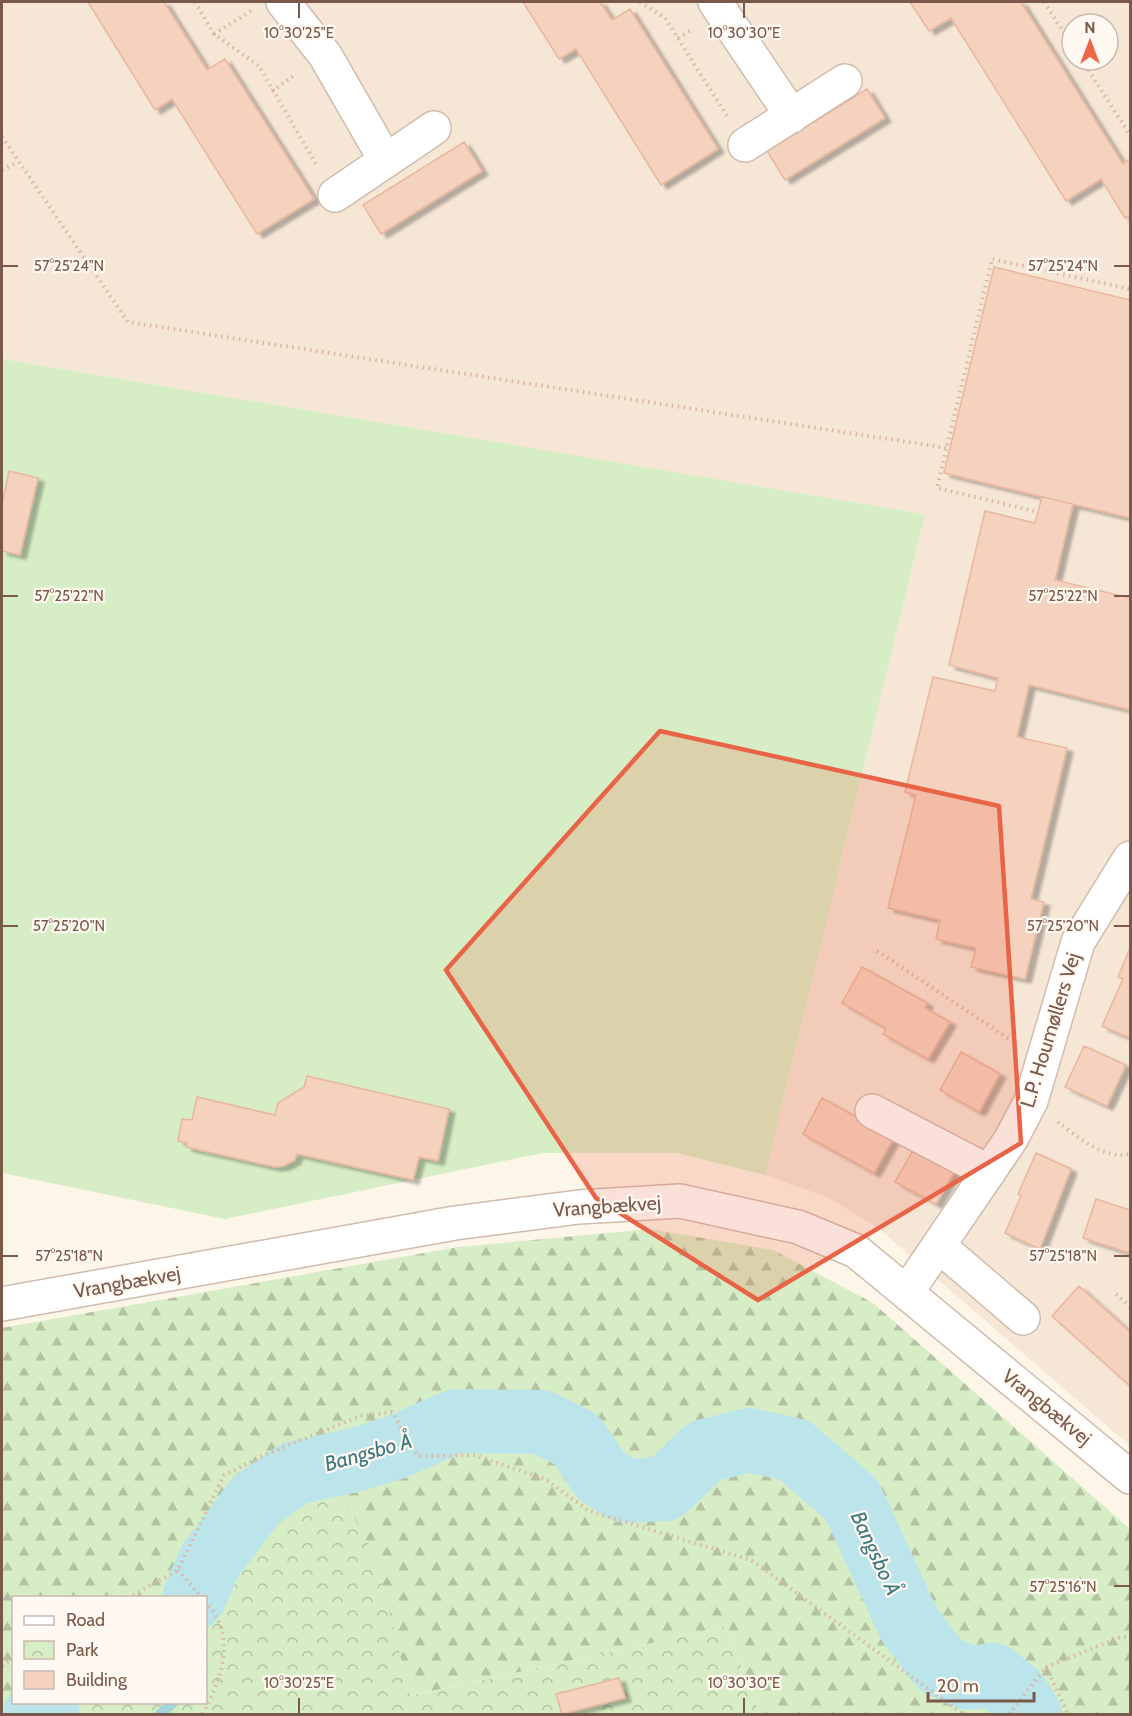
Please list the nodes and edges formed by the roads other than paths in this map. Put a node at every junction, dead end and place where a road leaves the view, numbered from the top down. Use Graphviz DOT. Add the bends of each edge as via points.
graph roads {
  1 [pos="715,2"];
  2 [pos="270,4"];
  3 [pos="845,81"];
  4 [pos="792,116"];
  5 [pos="434,128"];
  6 [pos="745,145"];
  7 [pos="386,161"];
  8 [pos="335,195"];
  9 [pos="1131,858"];
  10 [pos="872,1111"];
  11 [pos="989,1172"];
  12 [pos="939,1246"];
  13 [pos="907,1292"];
  14 [pos="2,1305"];
  15 [pos="1023,1318"];
  16 [pos="1131,1477"];
  1 -- 4 [label="street"];
  2 -- 7 [label="street" via="325,55"];
  3 -- 4 [label="street"];
  4 -- 6 [label="street"];
  5 -- 7 [label="street"];
  7 -- 8 [label="street"];
  9 -- 11 [label="street, L.P. Houmøllers Vej" via="1078,942 1031,1101"];
  10 -- 11 [label="street"];
  11 -- 12 [label="street, L.P. Houmøllers Vej"];
  12 -- 13 [label="street, L.P. Houmøllers Vej"];
  12 -- 15 [label="street"];
  13 -- 14 [label="street, Vrangbækvej" via="856,1251 798,1227 680,1201 579,1207 455,1223"];
  13 -- 16 [label="street, Vrangbækvej"];
}
